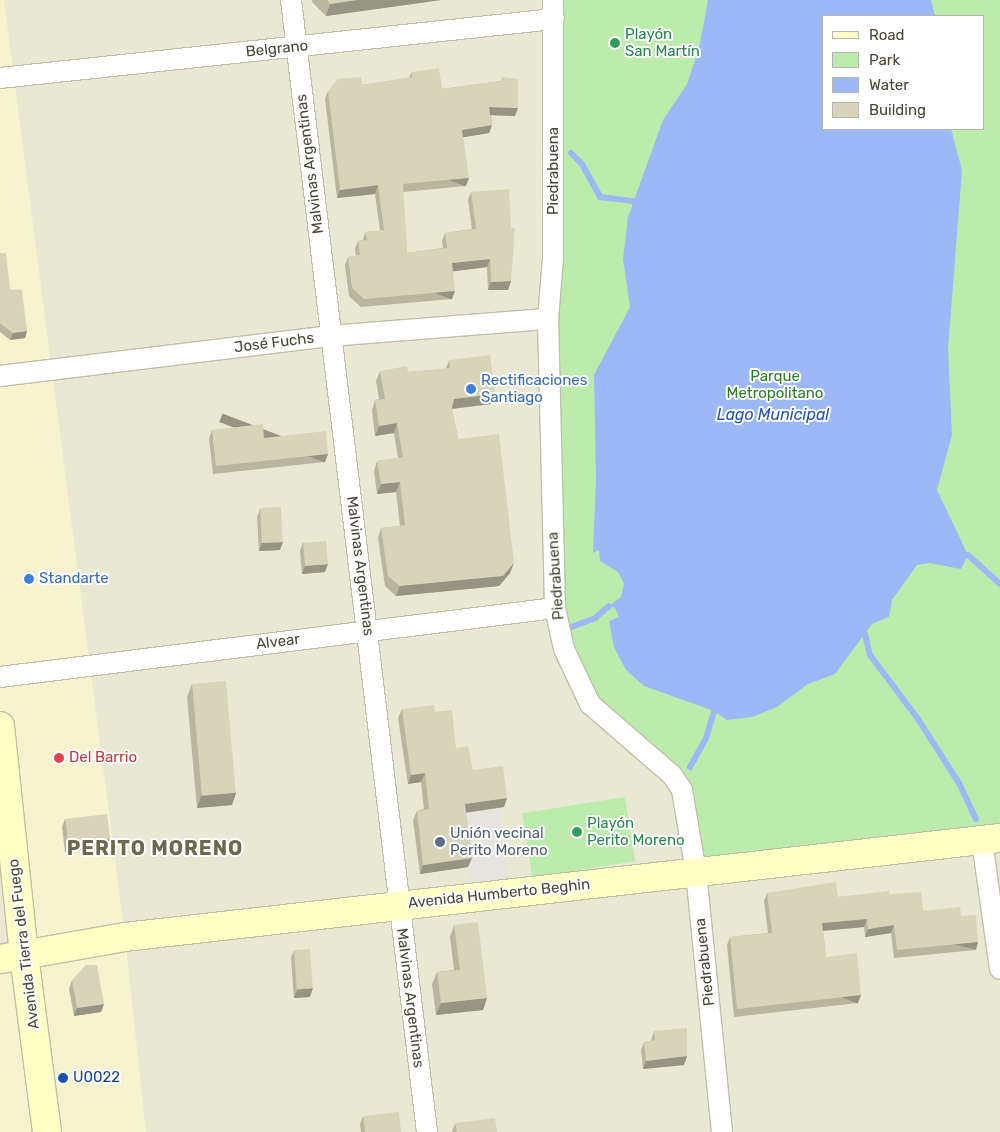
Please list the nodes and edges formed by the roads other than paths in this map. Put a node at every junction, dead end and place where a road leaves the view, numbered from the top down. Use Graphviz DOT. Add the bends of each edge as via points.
graph roads {
  1 [pos="291,0"];
  2 [pos="554,10"];
  3 [pos="296,46"];
  4 [pos="0,78"];
  5 [pos="548,318"];
  6 [pos="330,336"];
  7 [pos="0,376"];
  8 [pos="555,608"];
  9 [pos="368,631"];
  10 [pos="0,677"];
  11 [pos="0,726"];
  12 [pos="991,839"];
  13 [pos="696,872"];
  14 [pos="398,906"];
  15 [pos="12,957"];
  16 [pos="1000,969"];
  17 [pos="47,1132"];
  18 [pos="427,1132"];
  19 [pos="722,1132"];
  1 -- 3 [label="street, Malvinas Argentinas"];
  2 -- 3 [label="street, Belgrano"];
  2 -- 5 [label="street, Piedrabuena" via="553,258"];
  3 -- 4 [label="street, Belgrano"];
  3 -- 6 [label="street, Malvinas Argentinas"];
  5 -- 6 [label="street, José Fuchs"];
  5 -- 8 [label="street, Piedrabuena"];
  6 -- 7 [label="street, José Fuchs"];
  6 -- 9 [label="street, Malvinas Argentinas"];
  8 -- 9 [label="street, Alvear"];
  8 -- 13 [label="street, Piedrabuena" via="564,649 590,704 672,775 682,790"];
  9 -- 10 [label="street, Alvear"];
  9 -- 14 [label="street, Malvinas Argentinas"];
  11 -- 15 [label="street, Avenida Tierra del Fuego"];
  12 -- 13 [label="street, Avenida Humberto Beghin"];
  12 -- 16 [label="street"];
  13 -- 14 [label="street, Avenida Humberto Beghin"];
  13 -- 19 [label="street, Piedrabuena"];
  14 -- 15 [label="street, Avenida Humberto Beghin" via="125,937"];
  14 -- 18 [label="street, Malvinas Argentinas"];
  15 -- 17 [label="street, Avenida Tierra del Fuego"];
}
